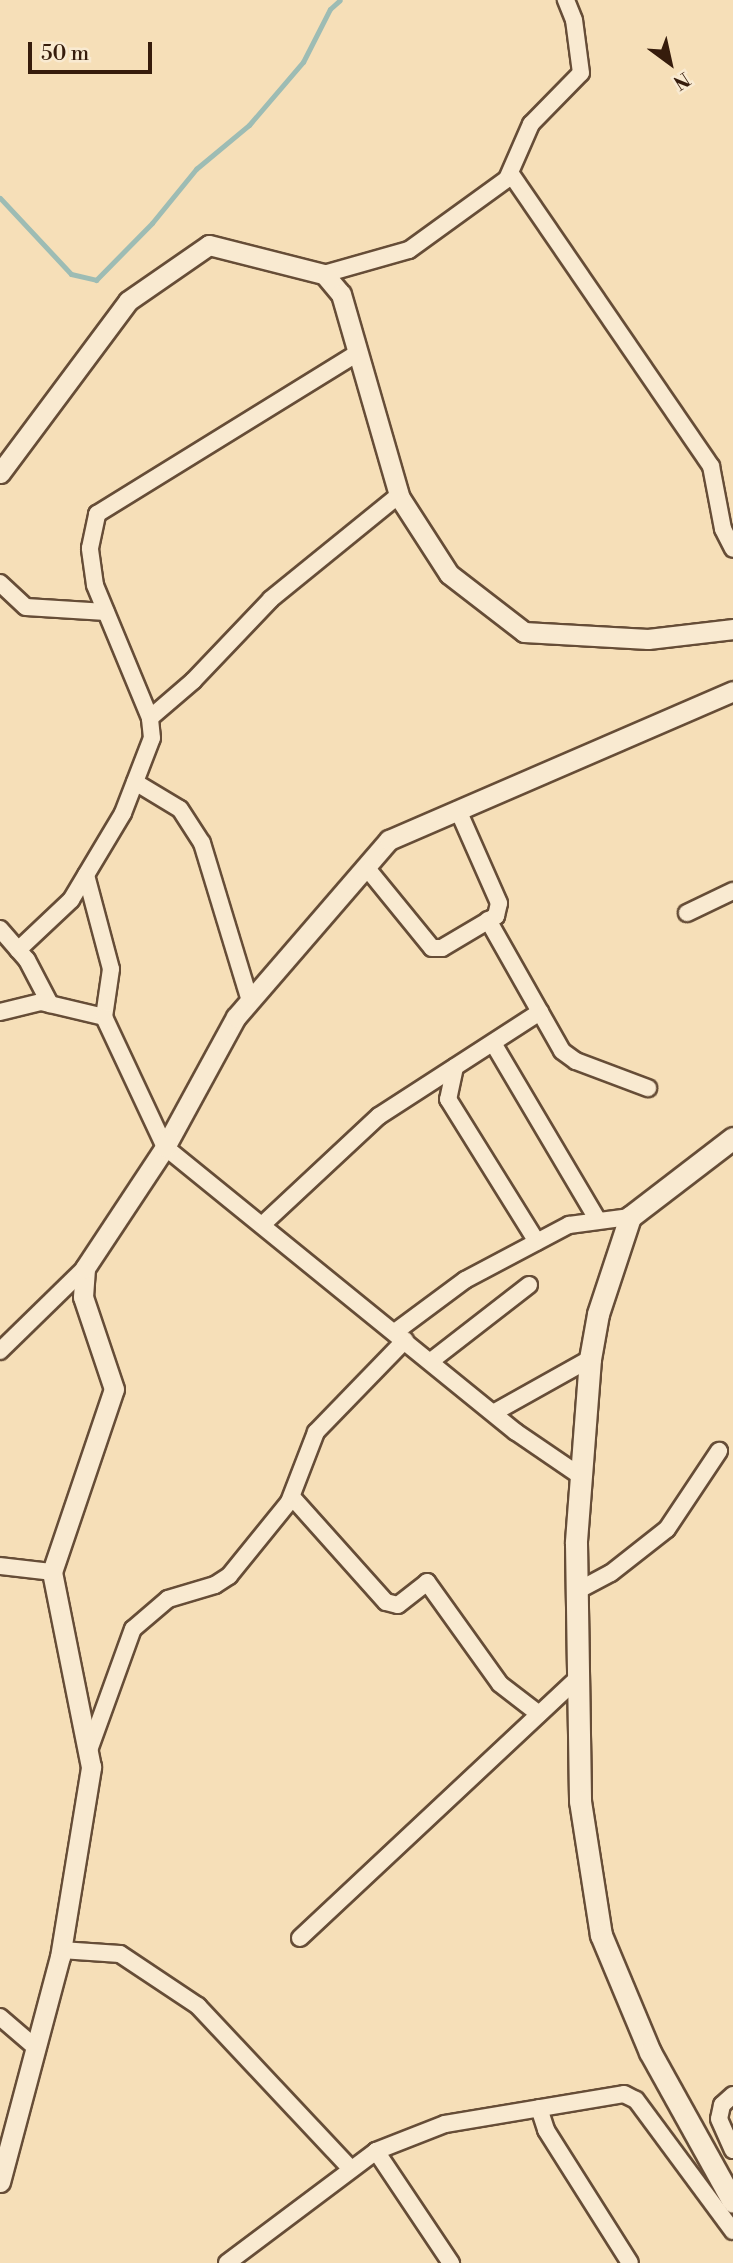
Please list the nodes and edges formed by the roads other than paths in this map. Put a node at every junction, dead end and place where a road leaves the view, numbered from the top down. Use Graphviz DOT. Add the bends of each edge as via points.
graph roads {
  1 [pos="566,0"];
  2 [pos="511,174"];
  3 [pos="324,274"];
  4 [pos="358,353"];
  5 [pos="0,473"];
  6 [pos="399,495"];
  7 [pos="733,549"];
  8 [pos="0,583"];
  9 [pos="106,612"];
  10 [pos="733,629"];
  11 [pos="733,691"];
  12 [pos="150,718"];
  13 [pos="135,782"];
  14 [pos="458,810"];
  15 [pos="366,867"];
  16 [pos="86,875"];
  17 [pos="733,891"];
  18 [pos="687,913"];
  19 [pos="488,920"];
  20 [pos="0,929"];
  21 [pos="18,950"];
  22 [pos="250,1001"];
  23 [pos="50,1004"];
  24 [pos="0,1012"];
  25 [pos="540,1012"];
  26 [pos="104,1017"];
  27 [pos="493,1043"];
  28 [pos="455,1068"];
  29 [pos="648,1088"];
  30 [pos="733,1138"];
  31 [pos="165,1147"];
  32 [pos="630,1217"];
  33 [pos="597,1219"];
  34 [pos="262,1225"];
  35 [pos="537,1242"];
  36 [pos="85,1268"];
  37 [pos="529,1285"];
  38 [pos="400,1336"];
  39 [pos="0,1351"];
  40 [pos="590,1359"];
  41 [pos="431,1361"];
  42 [pos="495,1412"];
  43 [pos="719,1451"];
  44 [pos="582,1477"];
  45 [pos="292,1497"];
  46 [pos="0,1566"];
  47 [pos="52,1572"];
  48 [pos="577,1591"];
  49 [pos="578,1678"];
  50 [pos="539,1714"];
  51 [pos="88,1753"];
  52 [pos="300,1938"];
  53 [pos="61,1950"];
  54 [pos="0,2017"];
  55 [pos="36,2048"];
  56 [pos="733,2095"];
  57 [pos="539,2108"];
  58 [pos="733,2150"];
  59 [pos="376,2151"];
  60 [pos="350,2168"];
  61 [pos="0,2182"];
  62 [pos="731,2200"];
  63 [pos="733,2231"];
  64 [pos="227,2263"];
  65 [pos="451,2263"];
  66 [pos="630,2263"];
  1 -- 2 [label="street" via="574,20 581,73 531,124"];
  2 -- 3 [label="street" via="409,250"];
  2 -- 7 [label="street" via="711,466 723,528"];
  3 -- 4 [label="street" via="341,294"];
  3 -- 5 [label="street" via="209,245 128,301"];
  4 -- 6 [label="street"];
  4 -- 9 [label="street" via="97,514 90,548 95,585"];
  6 -- 10 [label="street" via="449,574 524,632 648,639"];
  6 -- 12 [label="street" via="271,599 193,681"];
  8 -- 9 [label="street" via="26,607"];
  9 -- 12 [label="street"];
  11 -- 14 [label="street"];
  12 -- 13 [label="street" via="152,738"];
  13 -- 16 [label="street" via="123,813"];
  13 -- 22 [label="street" via="180,809 202,843"];
  14 -- 15 [label="street" via="388,840"];
  14 -- 19 [label="street" via="499,903 499,912"];
  15 -- 19 [label="street" via="428,946 442,948"];
  15 -- 22 [label="street"];
  16 -- 21 [label="street" via="66,905"];
  16 -- 26 [label="street" via="111,969"];
  17 -- 18 [label="street"];
  19 -- 25 [label="street"];
  20 -- 21 [label="street"];
  21 -- 23 [label="street"];
  22 -- 31 [label="street" via="236,1017"];
  23 -- 24 [label="street" via="35,1002"];
  23 -- 26 [label="street"];
  25 -- 27 [label="street"];
  25 -- 29 [label="street" via="569,1057"];
  26 -- 31 [label="street"];
  27 -- 28 [label="street"];
  27 -- 33 [label="street"];
  28 -- 34 [label="street" via="379,1116"];
  28 -- 35 [label="street" via="447,1099"];
  30 -- 32 [label="main road"];
  31 -- 34 [label="street"];
  31 -- 36 [label="street"];
  32 -- 33 [label="street"];
  32 -- 40 [label="main road" via="598,1314"];
  33 -- 35 [label="street" via="569,1225"];
  34 -- 38 [label="street"];
  35 -- 38 [label="street" via="465,1280"];
  36 -- 39 [label="street"];
  36 -- 47 [label="street" via="83,1297 114,1390"];
  37 -- 41 [label="street"];
  38 -- 41 [label="street"];
  38 -- 45 [label="street" via="316,1432"];
  40 -- 42 [label="street"];
  40 -- 44 [label="main road"];
  41 -- 42 [label="street"];
  42 -- 44 [label="street"];
  43 -- 48 [label="street" via="667,1529 611,1573"];
  44 -- 48 [label="main road"];
  45 -- 50 [label="street" via="386,1602 398,1605 427,1581 500,1684"];
  45 -- 51 [label="street" via="229,1576 168,1600 133,1629"];
  46 -- 47 [label="street"];
  47 -- 51 [label="street"];
  48 -- 49 [label="main road"];
  49 -- 50 [label="street"];
  49 -- 62 [label="main road" via="580,1801 601,1935 650,2052"];
  50 -- 52 [label="street"];
  51 -- 53 [label="street" via="91,1767"];
  53 -- 55 [label="street"];
  53 -- 60 [label="street" via="120,1954 198,2006"];
  54 -- 55 [label="street"];
  55 -- 61 [label="street"];
  56 -- 58 [label="street" via="719,2112"];
  57 -- 59 [label="street" via="436,2127"];
  57 -- 63 [label="street" via="633,2096"];
  57 -- 66 [label="street" via="546,2130"];
  59 -- 60 [label="street"];
  59 -- 65 [label="street"];
  60 -- 64 [label="street"];
}
